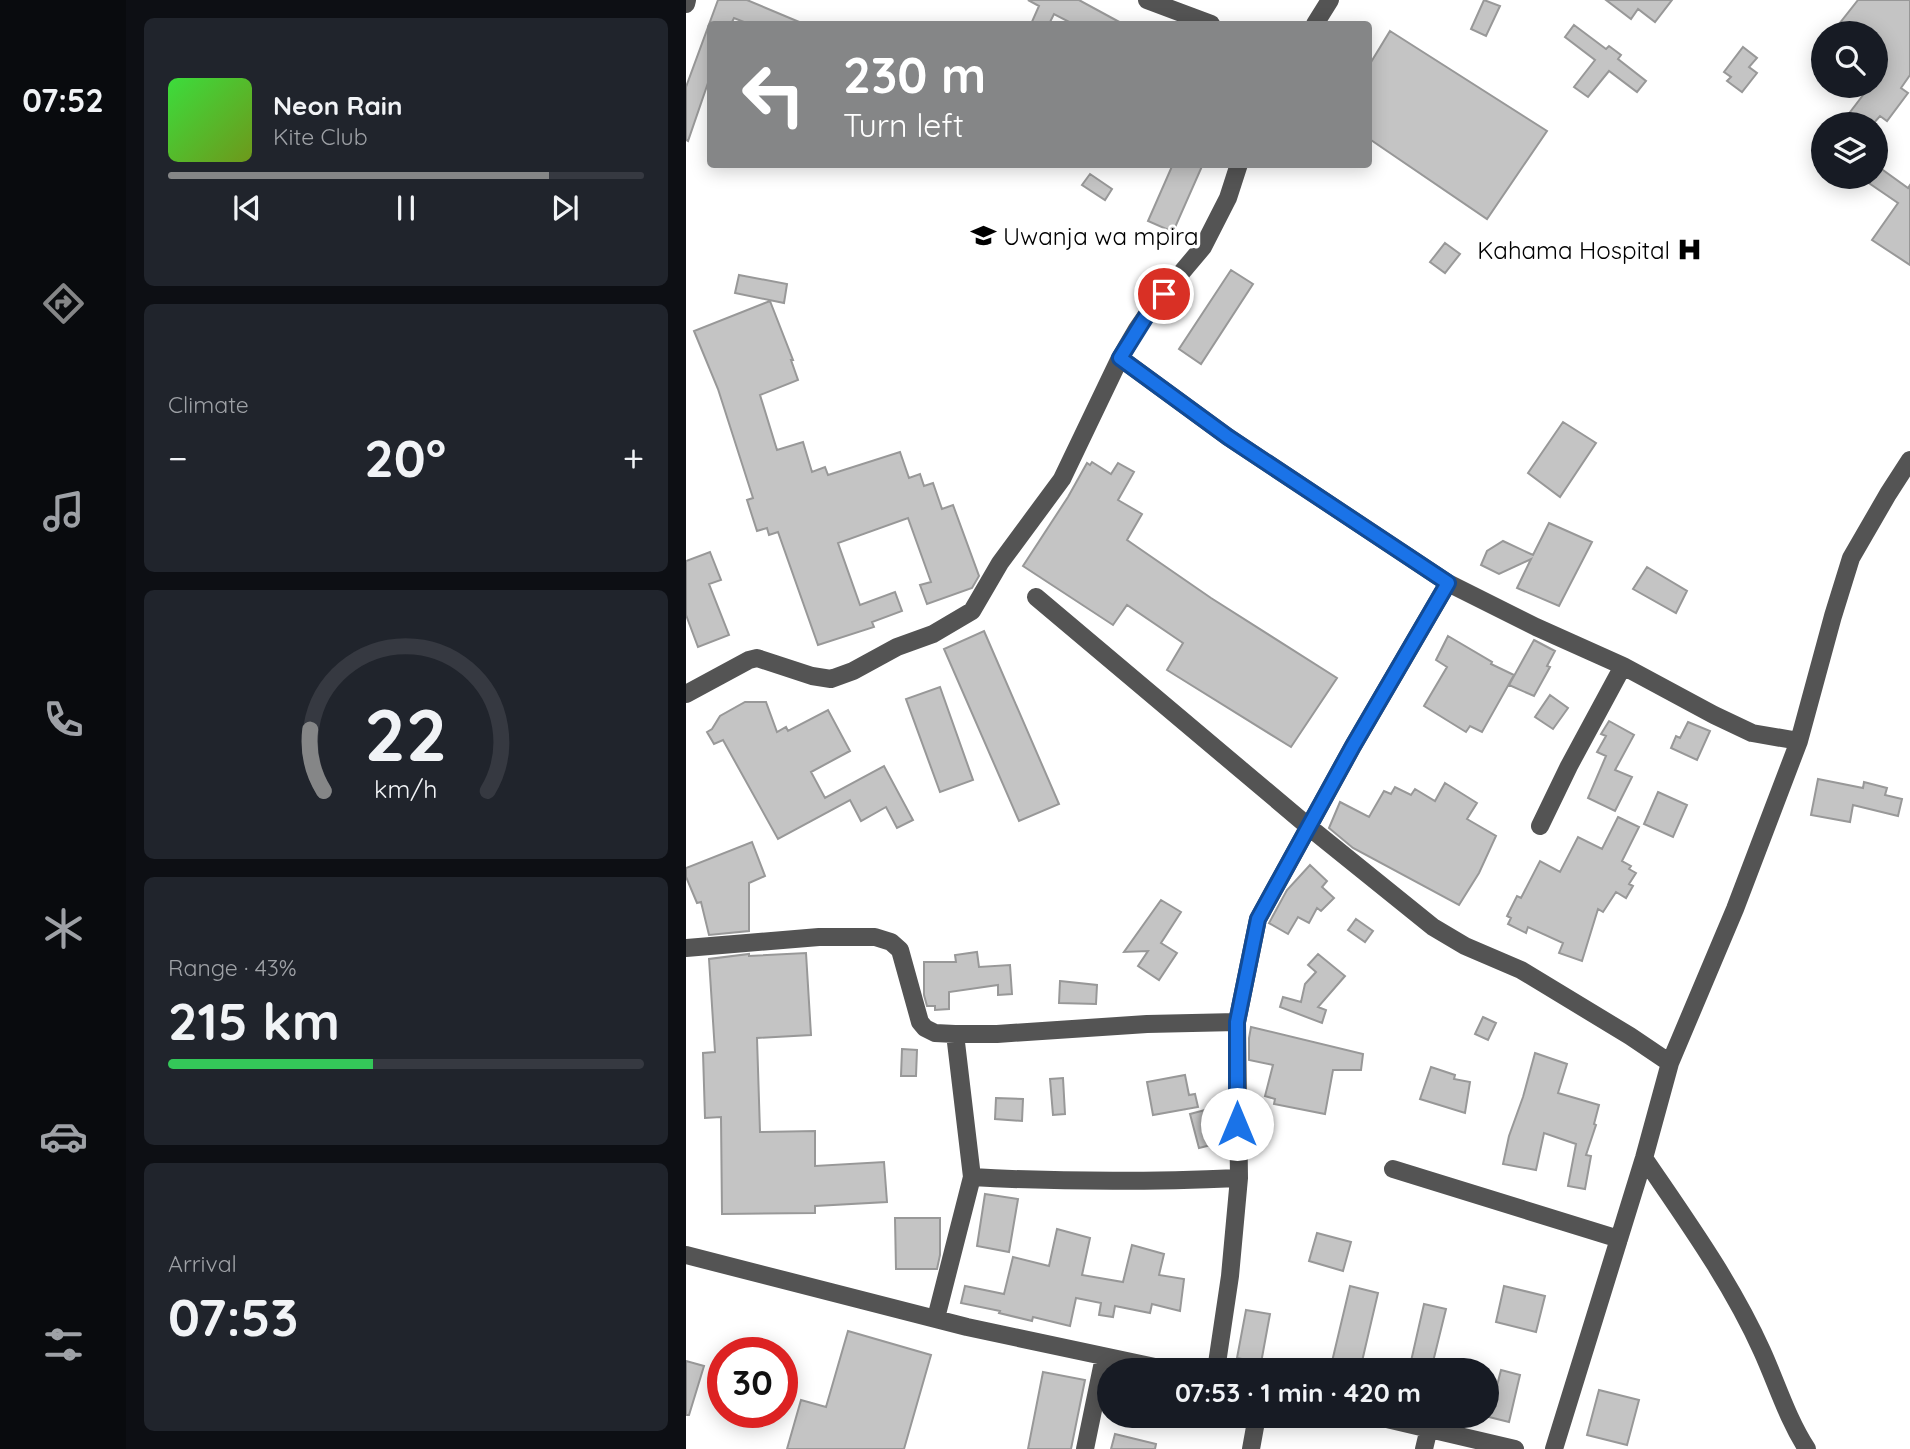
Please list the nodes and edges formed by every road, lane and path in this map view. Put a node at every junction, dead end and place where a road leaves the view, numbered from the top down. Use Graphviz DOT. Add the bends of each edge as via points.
graph roads {
  1 [pos="1147,0"];
  2 [pos="1330,0"];
  3 [pos="1203,21"];
  4 [pos="1317,21"];
  5 [pos="1238,168"];
  6 [pos="1120,358"];
  7 [pos="1910,460"];
  8 [pos="1448,583"];
  9 [pos="1036,597"];
  10 [pos="1623,666"];
  11 [pos="686,694"];
  12 [pos="1799,741"];
  13 [pos="1540,826"];
  14 [pos="1309,827"];
  15 [pos="686,948"];
  16 [pos="1237,1022"];
  17 [pos="955,1034"];
  18 [pos="1670,1063"];
  19 [pos="1644,1158"];
  20 [pos="1393,1169"];
  21 [pos="972,1177"];
  22 [pos="1239,1178"];
  23 [pos="1619,1239"];
  24 [pos="686,1255"];
  25 [pos="936,1318"];
  26 [pos="1104,1357"];
  27 [pos="1109,1358"];
  28 [pos="1218,1358"];
  29 [pos="1255,1428"];
  30 [pos="1429,1428"];
  31 [pos="1085,1449"];
  32 [pos="1251,1449"];
  33 [pos="1424,1449"];
  34 [pos="1515,1449"];
  35 [pos="1554,1449"];
  36 [pos="1807,1449"];
  1 -- 3 [label="street"];
  2 -- 4 [label="street"];
  5 -- 6 [label="street" via="1203,247 1150,310"];
  6 -- 8 [label="street" via="1228,437"];
  6 -- 11 [label="street" via="1062,479 972,611 933,634 831,679 757,658"];
  7 -- 12 [label="street" via="1851,558"];
  8 -- 10 [label="street"];
  8 -- 14 [label="street"];
  9 -- 14 [label="street"];
  10 -- 12 [label="street" via="1752,733"];
  10 -- 13 [label="street"];
  12 -- 18 [label="street"];
  14 -- 16 [label="street" via="1258,919"];
  14 -- 18 [label="street" via="1433,927 1521,970"];
  15 -- 17 [label="street" via="819,937 875,937 891,942 900,950 920,1022 935,1033"];
  16 -- 17 [label="street"];
  16 -- 22 [label="street"];
  17 -- 21 [label="street"];
  18 -- 19 [label="street"];
  19 -- 23 [label="street"];
  19 -- 36 [label="street" via="1715,1262"];
  20 -- 23 [label="street"];
  21 -- 22 [label="street" via="1119,1182"];
  21 -- 25 [label="street"];
  22 -- 28 [label="street"];
  23 -- 35 [label="street"];
  24 -- 25 [label="street"];
  25 -- 26 [label="street"];
  26 -- 27 [label="street"];
  26 -- 31 [label="street"];
  29 -- 32 [label="street"];
  30 -- 33 [label="street"];
  30 -- 34 [label="street"];
}
